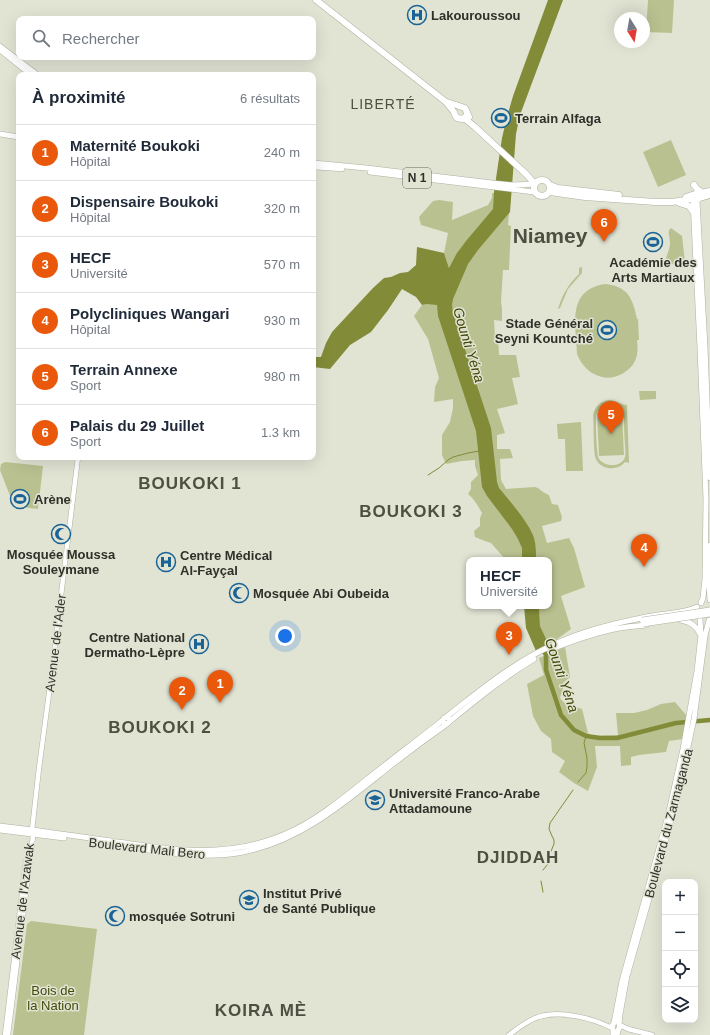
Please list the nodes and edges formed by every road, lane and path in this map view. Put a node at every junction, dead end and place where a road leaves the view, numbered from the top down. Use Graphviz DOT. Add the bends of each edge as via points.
graph roads {
  1 [pos="309,0"];
  2 [pos="316,0"];
  3 [pos="0,46"];
  4 [pos="0,50"];
  5 [pos="16,58"];
  6 [pos="18,60"];
  7 [pos="27,72"];
  8 [pos="34,72"];
  9 [pos="457,109"];
  10 [pos="465,116"];
  11 [pos="0,134"];
  12 [pos="0,137"];
  13 [pos="16,137"];
  14 [pos="16,140"];
  15 [pos="316,164"];
  16 [pos="316,164"];
  17 [pos="342,167"];
  18 [pos="537,182"];
  19 [pos="492,185"];
  20 [pos="550,185"];
  21 [pos="694,185"];
  22 [pos="512,187"];
  23 [pos="710,191"];
  24 [pos="534,192"];
  25 [pos="550,192"];
  26 [pos="710,195"];
  27 [pos="697,200"];
  28 [pos="676,202"];
  29 [pos="704,403"];
  30 [pos="78,460"];
  31 [pos="710,478"];
  32 [pos="708,506"];
  33 [pos="710,546"];
  34 [pos="710,590"];
  35 [pos="710,600"];
  36 [pos="710,603"];
  37 [pos="699,605"];
  38 [pos="710,610"];
  39 [pos="710,618"];
  40 [pos="700,619"];
  41 [pos="681,620"];
  42 [pos="643,622"];
  43 [pos="627,624"];
  44 [pos="701,635"];
  45 [pos="691,719"];
  46 [pos="0,826"];
  47 [pos="0,830"];
  48 [pos="32,832"];
  49 [pos="616,1028"];
  50 [pos="5,1035"];
  51 [pos="8,1035"];
  52 [pos="508,1035"];
  53 [pos="652,1035"];
  1 -- 2 [label="highway"];
  2 -- 9 [label="highway"];
  3 -- 5 [label="main road"];
  4 -- 7 [label="main road"];
  6 -- 8 [label="main road"];
  9 -- 10 [label="highway" via="465,108"];
  9 -- 10 [label="highway" via="457,118"];
  10 -- 18 [label="highway"];
  11 -- 13 [label="main road"];
  12 -- 14 [label="main road"];
  15 -- 17 [label="main road"];
  16 -- 17 [label="main road" via="337,164"];
  17 -- 19 [label="main road, N 1"];
  17 -- 19 [label="main road, N 1"];
  18 -- 20 [label="highway" via="545,181"];
  18 -- 22 [label="main road"];
  18 -- 24 [label="highway"];
  19 -- 22 [label="main road"];
  20 -- 25 [label="highway"];
  20 -- 27 [label="highway" via="598,193"];
  21 -- 27 [label="highway" via="697,189"];
  22 -- 24 [label="main road"];
  23 -- 27 [label="highway"];
  24 -- 25 [label="highway" via="541,197"];
  25 -- 28 [label="highway" via="584,197"];
  26 -- 27 [label="highway"];
  27 -- 28 [label="highway"];
  27 -- 28 [label="highway" via="692,208"];
  27 -- 29 [label="main road" via="705,347"];
  29 -- 31 [label="main road"];
  29 -- 32 [label="main road"];
  30 -- 48 [label="main road, Avenue de l'Ader"];
  32 -- 37 [label="main road" via="705,579 703,598"];
  33 -- 34 [label="main road"];
  34 -- 35 [label="main road"];
  36 -- 37 [label="main road, Boulevard Mali Bero"];
  37 -- 40 [label="main road, Boulevard du Zarmaganda" via="697,614"];
  37 -- 43 [label="main road, Boulevard Mali Bero" via="688,611 657,615"];
  38 -- 42 [label="main road, bridge"];
  39 -- 40 [label="main road, Boulevard Mali Bero" via="704,621"];
  39 -- 42 [label="main road, bridge"];
  39 -- 45 [label="main road, Boulevard du Zarmaganda"];
  40 -- 41 [label="main road, Boulevard Mali Bero"];
  40 -- 44 [label="main road, Boulevard du Zarmaganda"];
  41 -- 43 [label="main road, Boulevard Mali Bero" via="636,626"];
  41 -- 44 [label="main road" via="694,624"];
  42 -- 43 [label="main road"];
  43 -- 48 [label="main road, Boulevard Mali Bero" via="590,631 545,651 446,720 316,817 273,839 244,847 184,850"];
  44 -- 45 [label="main road, Boulevard du Zarmaganda"];
  45 -- 49 [label="main road, Boulevard du Zarmaganda" via="674,801 627,976"];
  46 -- 48 [label="main road, Boulevard Mali Bero"];
  47 -- 48 [label="main road, Boulevard Mali Bero"];
  48 -- 50 [label="main road, Avenue de l'Azawak" via="24,873"];
  48 -- 51 [label="main road, Avenue de l'Azawak"];
  49 -- 52 [label="main road" via="568,1015 546,1016 537,1017"];
  49 -- 53 [label="main road"];
}
